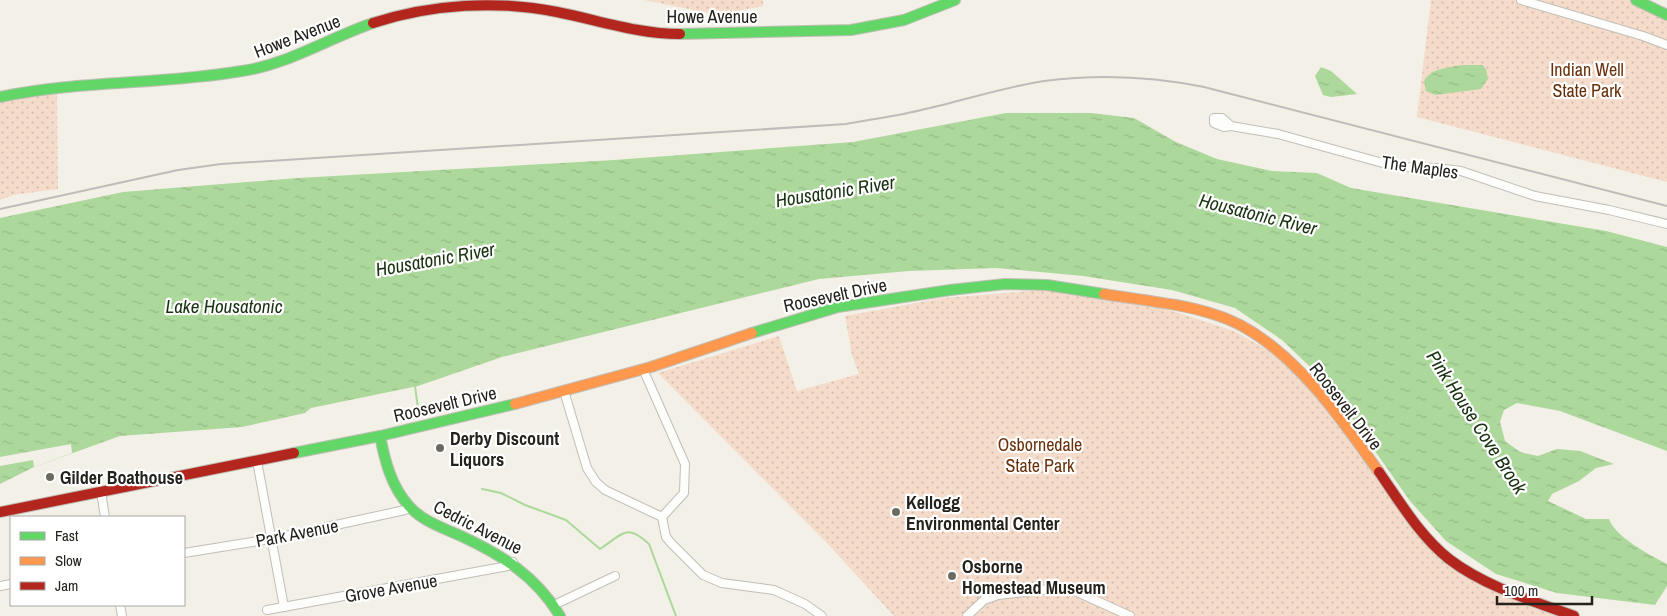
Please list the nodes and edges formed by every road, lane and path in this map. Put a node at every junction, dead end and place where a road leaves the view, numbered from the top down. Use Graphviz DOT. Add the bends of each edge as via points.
graph roads {
  1 [pos="955,0"];
  2 [pos="1521,0"];
  3 [pos="1636,0"];
  4 [pos="1667,15"];
  5 [pos="1667,46"];
  6 [pos="0,97"];
  7 [pos="1231,126"];
  8 [pos="1667,224"];
  9 [pos="643,369"];
  10 [pos="564,391"];
  11 [pos="380,436"];
  12 [pos="257,461"];
  13 [pos="101,492"];
  14 [pos="409,507"];
  15 [pos="0,512"];
  16 [pos="105,516"];
  17 [pos="662,517"];
  18 [pos="271,538"];
  19 [pos="185,553"];
  20 [pos="514,562"];
  21 [pos="615,576"];
  22 [pos="554,605"];
  23 [pos="284,607"];
  24 [pos="266,610"];
  25 [pos="560,616"];
  26 [pos="822,616"];
  27 [pos="967,616"];
  28 [pos="1130,616"];
  29 [pos="1574,616"];
  1 -- 6 [label="main road, Howe Avenue" via="922,16 889,26 716,33 649,33 516,6 458,8 380,21 262,68 52,86"];
  2 -- 5 [label="street"];
  3 -- 4 [label="main road"];
  7 -- 8 [label="street, The Maples" via="1278,134 1397,167 1461,172 1535,196"];
  9 -- 10 [label="main road, Roosevelt Drive"];
  9 -- 17 [label="street" via="685,464 684,493"];
  9 -- 29 [label="main road, Roosevelt Drive" via="838,307 1005,284 1047,285 1207,312 1243,327 1303,374 1329,403 1422,534 1449,560 1507,592"];
  10 -- 11 [label="main road, Roosevelt Drive"];
  10 -- 17 [label="street" via="587,468 596,482 605,490"];
  11 -- 12 [label="main road, Roosevelt Drive"];
  11 -- 14 [label="main road, Cedric Avenue" via="386,463"];
  12 -- 13 [label="main road, Roosevelt Drive"];
  12 -- 18 [label="street"];
  13 -- 15 [label="main road, Roosevelt Drive"];
  13 -- 16 [label="street"];
  14 -- 18 [label="street, Park Avenue"];
  14 -- 20 [label="main road, Cedric Avenue" via="434,524"];
  17 -- 26 [label="street" via="670,543 703,575 722,583 774,590"];
  18 -- 19 [label="street, Park Avenue"];
  18 -- 23 [label="street"];
  20 -- 22 [label="main road, Cedric Avenue" via="536,581"];
  20 -- 23 [label="street, Grove Avenue" via="480,572"];
  21 -- 22 [label="street"];
  22 -- 25 [label="main road, Cedric Avenue"];
  23 -- 24 [label="street, Grove Avenue"];
  27 -- 28 [label="street" via="984,600 998,595 1050,589 1074,591"];
}
